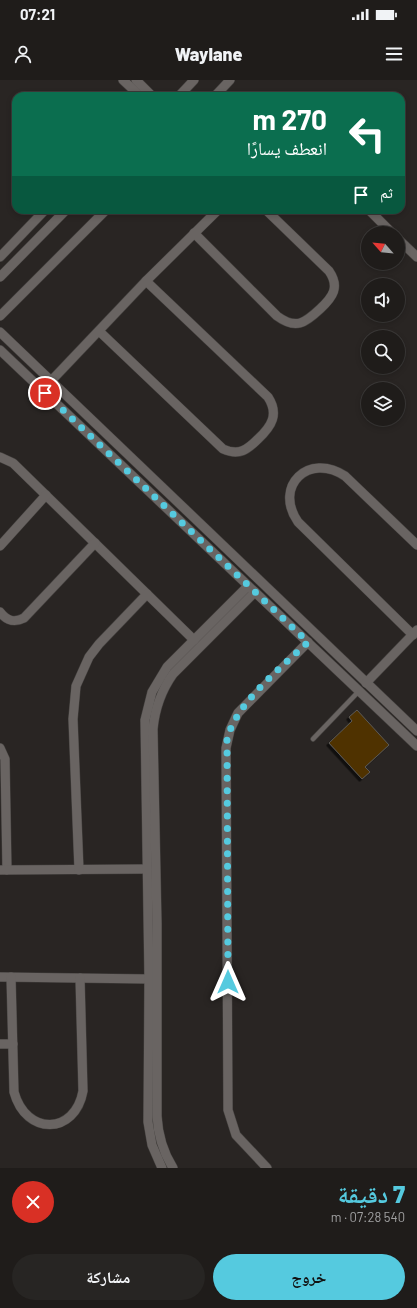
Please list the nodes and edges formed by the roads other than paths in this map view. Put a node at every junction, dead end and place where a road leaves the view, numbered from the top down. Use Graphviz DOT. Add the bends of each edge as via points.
graph roads {
  1 [pos="123,80"];
  2 [pos="136,80"];
  3 [pos="194,80"];
  4 [pos="230,80"];
  5 [pos="136,92"];
  6 [pos="148,92"];
  7 [pos="183,92"];
  8 [pos="219,92"];
  9 [pos="41,214"];
  10 [pos="62,214"];
  11 [pos="102,214"];
  12 [pos="214,214"];
  13 [pos="270,214"];
  14 [pos="373,214"];
  15 [pos="385,226"];
  16 [pos="194,233"];
  17 [pos="405,245"];
  18 [pos="0,257"];
  19 [pos="417,257"];
  20 [pos="0,277"];
  21 [pos="146,281"];
  22 [pos="0,316"];
  23 [pos="99,330"];
  24 [pos="0,332"];
  25 [pos="0,350"];
  26 [pos="51,381"];
  27 [pos="0,457"];
  28 [pos="46,495"];
  29 [pos="95,543"];
  30 [pos="417,545"];
  31 [pos="0,546"];
  32 [pos="251,589"];
  33 [pos="147,594"];
  34 [pos="0,612"];
  35 [pos="415,633"];
  36 [pos="194,640"];
  37 [pos="308,642"];
  38 [pos="366,683"];
  39 [pos="359,691"];
  40 [pos="417,731"];
  41 [pos="313,739"];
  42 [pos="417,746"];
  43 [pos="0,748"];
  44 [pos="147,869"];
  45 [pos="4,870"];
  46 [pos="79,870"];
  47 [pos="0,977"];
  48 [pos="11,977"];
  49 [pos="80,978"];
  50 [pos="149,979"];
  51 [pos="0,1044"];
  52 [pos="13,1044"];
  53 [pos="162,1168"];
  54 [pos="173,1168"];
  55 [pos="267,1168"];
  1 -- 5 [label="street"];
  2 -- 6 [label="street"];
  3 -- 7 [label="street"];
  4 -- 8 [label="street"];
  9 -- 18 [label="street"];
  10 -- 20 [label="street"];
  11 -- 22 [label="street"];
  12 -- 16 [label="street"];
  13 -- 16 [label="street" via="334,278 331,299 306,321 291,323 277,316"];
  14 -- 15 [label="street"];
  16 -- 21 [label="street"];
  17 -- 19 [label="street"];
  21 -- 23 [label="street"];
  21 -- 23 [label="street" via="268,398 274,416 268,429 246,450 235,453 223,449"];
  23 -- 26 [label="street"];
  24 -- 26 [label="street"];
  25 -- 32 [label="street"];
  26 -- 38 [label="street"];
  27 -- 28 [label="street" via="13,463"];
  28 -- 29 [label="street"];
  28 -- 31 [label="street"];
  29 -- 33 [label="street"];
  29 -- 34 [label="street" via="24,618 14,622"];
  30 -- 35 [label="street" via="336,469 312,468 294,483 290,494 290,506 298,522"];
  32 -- 36 [label="street"];
  32 -- 37 [label="street"];
  32 -- 54 [label="street" via="173,674 164,686 154,715 158,1127 164,1151"];
  33 -- 36 [label="street"];
  33 -- 46 [label="street" via="99,644 89,657 76,686 73,719"];
  35 -- 38 [label="street"];
  36 -- 44 [label="street" via="167,667 152,692 148,706 144,733"];
  37 -- 39 [label="street"];
  37 -- 55 [label="street" via="243,706 231,725 226,748 228,1110 232,1127 239,1139"];
  38 -- 40 [label="street"];
  39 -- 41 [label="lane"];
  39 -- 42 [label="street"];
  43 -- 45 [label="street" via="5,759"];
  44 -- 46 [label="street"];
  44 -- 50 [label="street"];
  45 -- 46 [label="street"];
  47 -- 48 [label="street"];
  48 -- 49 [label="street"];
  48 -- 52 [label="street"];
  49 -- 50 [label="street"];
  49 -- 52 [label="street" via="83,1091 77,1110 68,1118 58,1123 46,1124 25,1115 18,1105 14,1092"];
  50 -- 53 [label="street" via="148,1122 152,1145"];
  51 -- 52 [label="street"];
}
